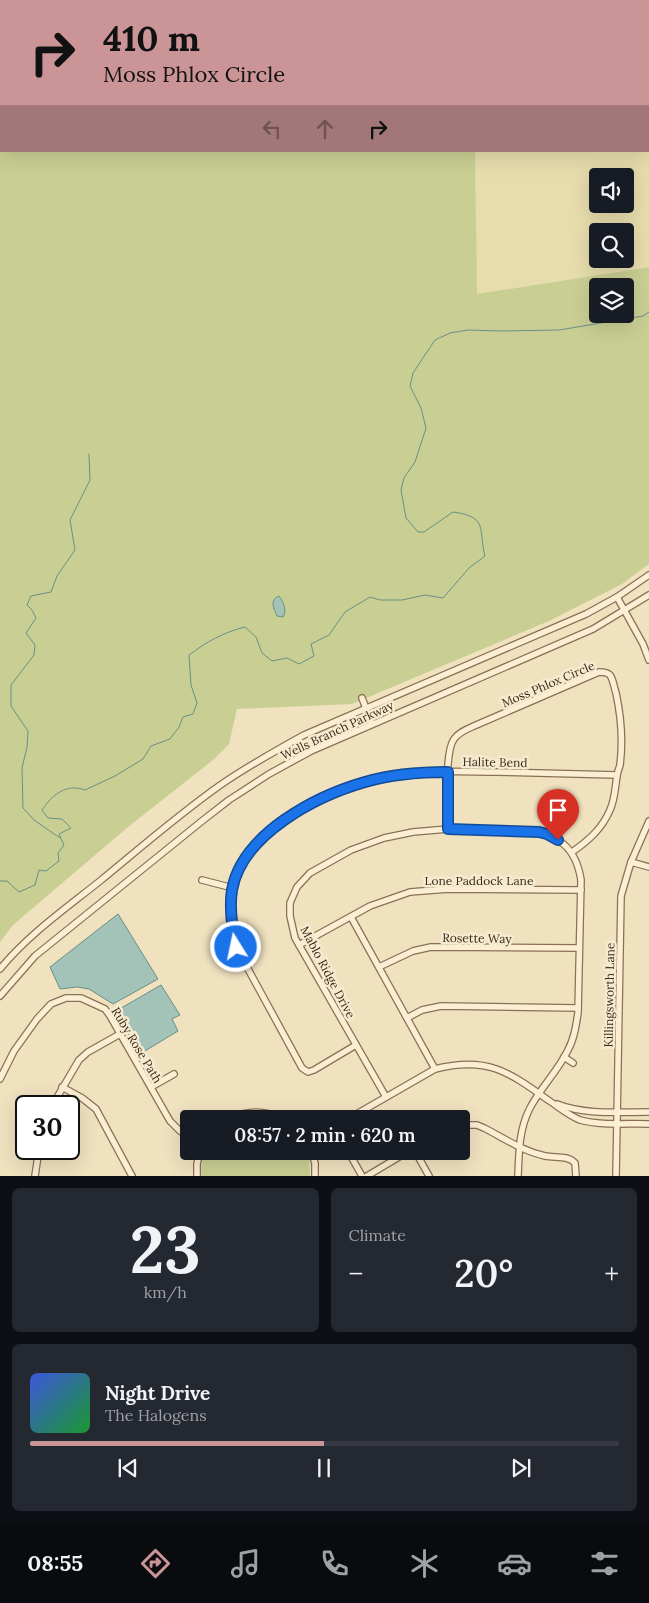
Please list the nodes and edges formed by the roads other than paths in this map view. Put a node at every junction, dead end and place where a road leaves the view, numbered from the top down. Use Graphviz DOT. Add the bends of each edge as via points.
graph roads {
  1 [pos="649,575"];
  2 [pos="649,595"];
  3 [pos="617,597"];
  4 [pos="625,611"];
  5 [pos="649,660"];
  6 [pos="362,698"];
  7 [pos="366,708"];
  8 [pos="372,724"];
  9 [pos="448,772"];
  10 [pos="617,774"];
  11 [pos="649,820"];
  12 [pos="448,829"];
  13 [pos="572,852"];
  14 [pos="630,862"];
  15 [pos="649,867"];
  16 [pos="202,880"];
  17 [pos="233,888"];
  18 [pos="580,890"];
  19 [pos="351,916"];
  20 [pos="299,944"];
  21 [pos="579,948"];
  22 [pos="379,967"];
  23 [pos="0,969"];
  24 [pos="0,996"];
  25 [pos="578,1008"];
  26 [pos="407,1018"];
  27 [pos="120,1034"];
  28 [pos="356,1045"];
  29 [pos="564,1057"];
  30 [pos="574,1062"];
  31 [pos="436,1069"];
  32 [pos="174,1074"];
  33 [pos="0,1079"];
  34 [pos="62,1087"];
  35 [pos="151,1087"];
  36 [pos="539,1093"];
  37 [pos="58,1095"];
  38 [pos="386,1097"];
  39 [pos="549,1100"];
  40 [pos="364,1110"];
  41 [pos="590,1111"];
  42 [pos="617,1112"];
  43 [pos="640,1112"];
  44 [pos="649,1112"];
  45 [pos="589,1122"];
  46 [pos="616,1123"];
  47 [pos="640,1124"];
  48 [pos="649,1124"];
  49 [pos="470,1126"];
  50 [pos="180,1131"];
  51 [pos="519,1147"];
  52 [pos="37,1160"];
  53 [pos="198,1160"];
  54 [pos="314,1160"];
  55 [pos="353,1160"];
  56 [pos="394,1160"];
  57 [pos="420,1160"];
  58 [pos="35,1176"];
  59 [pos="132,1176"];
  60 [pos="197,1176"];
  61 [pos="315,1176"];
  62 [pos="362,1176"];
  63 [pos="367,1176"];
  64 [pos="429,1176"];
  65 [pos="518,1176"];
  66 [pos="576,1176"];
  67 [pos="616,1176"];
  1 -- 3 [label="street, Wells Branch Parkway"];
  2 -- 4 [label="street, Wells Branch Parkway"];
  3 -- 4 [label="street"];
  3 -- 7 [label="street, Wells Branch Parkway" via="563,624"];
  4 -- 5 [label="street"];
  4 -- 8 [label="street, Wells Branch Parkway" via="593,629"];
  6 -- 7 [label="street"];
  7 -- 8 [label="street"];
  7 -- 23 [label="street, Wells Branch Parkway" via="304,735 219,786 50,921"];
  8 -- 24 [label="street, Wells Branch Parkway" via="311,751 229,800 35,956"];
  9 -- 10 [label="street, Halite Bend"];
  9 -- 10 [label="street, Moss Phlox Circle" via="450,749 462,732 605,672 614,683 620,713 620,766"];
  9 -- 12 [label="street, Moss Phlox Circle"];
  9 -- 17 [label="street, Halite Bend" via="408,774 365,782 297,812 272,828 258,842 244,862"];
  10 -- 13 [label="street, Moss Phlox Circle" via="610,810 602,824 592,837"];
  11 -- 14 [label="street, Killingsworth Lane"];
  12 -- 13 [label="street, Mablo Ridge Drive" via="539,832 553,836"];
  12 -- 20 [label="street, Mablo Ridge Drive" via="413,832 373,841 310,873 297,887 290,903 291,923"];
  13 -- 18 [label="street" via="580,872"];
  14 -- 15 [label="street"];
  14 -- 42 [label="street, Killingsworth Lane" via="621,896"];
  16 -- 17 [label="street"];
  17 -- 28 [label="street, Halite Bend" via="232,929 236,947 302,1068 308,1072 314,1070"];
  18 -- 19 [label="street, Lone Paddock Lane" via="420,890 384,900"];
  18 -- 21 [label="street"];
  19 -- 20 [label="street, Lone Paddock Lane"];
  19 -- 22 [label="street"];
  20 -- 28 [label="street, Mablo Ridge Drive"];
  21 -- 22 [label="street, Rosette Way" via="431,947 413,951"];
  21 -- 25 [label="street"];
  22 -- 26 [label="street"];
  25 -- 26 [label="street" via="440,1006"];
  25 -- 29 [label="street" via="574,1034"];
  26 -- 31 [label="street"];
  27 -- 33 [label="street, Ruby Rose Path" via="105,1008 81,998 66,998 51,1004 37,1019 14,1051"];
  27 -- 34 [label="street" via="83,1055"];
  27 -- 35 [label="street, Ruby Rose Path"];
  28 -- 38 [label="street, Mablo Ridge Drive"];
  29 -- 30 [label="street"];
  29 -- 36 [label="street"];
  31 -- 36 [label="street" via="465,1064 491,1066 509,1073"];
  31 -- 38 [label="street"];
  32 -- 35 [label="street"];
  34 -- 37 [label="street"];
  34 -- 59 [label="street" via="96,1109"];
  35 -- 50 [label="street, Ruby Rose Path" via="170,1121"];
  36 -- 39 [label="street"];
  36 -- 51 [label="street" via="526,1117"];
  38 -- 40 [label="street"];
  39 -- 41 [label="street" via="568,1108"];
  39 -- 45 [label="street" via="570,1116"];
  41 -- 42 [label="street"];
  41 -- 45 [label="street"];
  42 -- 43 [label="street"];
  42 -- 46 [label="street, Killingsworth Lane"];
  43 -- 44 [label="street"];
  43 -- 47 [label="street"];
  45 -- 46 [label="street"];
  46 -- 47 [label="street"];
  46 -- 67 [label="street, Killingsworth Lane"];
  47 -- 48 [label="street"];
  49 -- 51 [label="street" via="477,1126"];
  51 -- 65 [label="street"];
  51 -- 66 [label="street" via="572,1160"];
  52 -- 58 [label="street"];
  53 -- 60 [label="street"];
  54 -- 61 [label="street"];
  55 -- 62 [label="street"];
  56 -- 63 [label="street"];
  57 -- 64 [label="street"];
}
